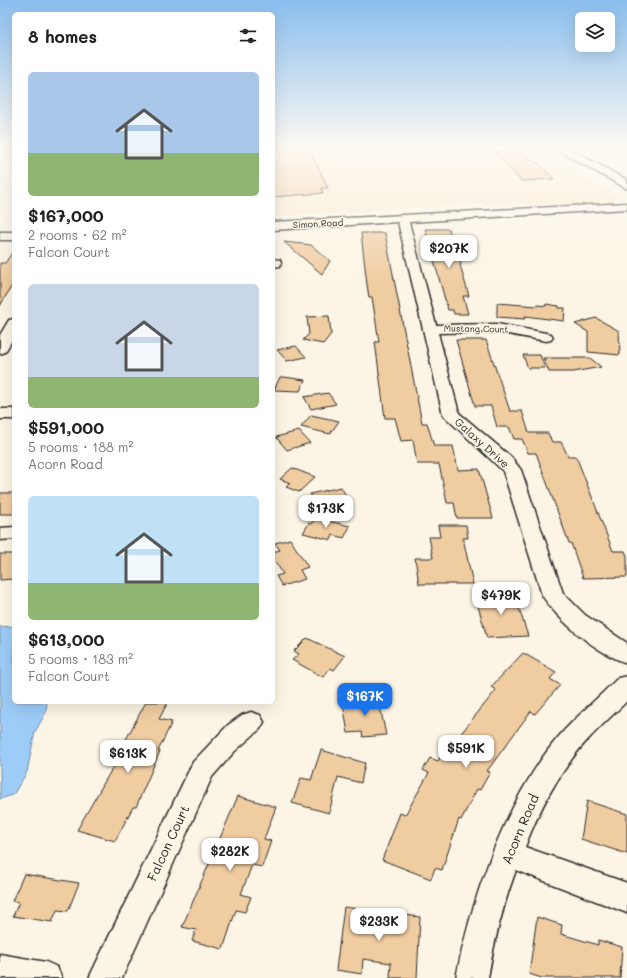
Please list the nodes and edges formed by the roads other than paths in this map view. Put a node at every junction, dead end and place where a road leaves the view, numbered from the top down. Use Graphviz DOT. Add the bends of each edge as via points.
graph roads {
  1 [pos="627,206"];
  2 [pos="403,219"];
  3 [pos="275,226"];
  4 [pos="0,236"];
  5 [pos="12,236"];
  6 [pos="12,329"];
  7 [pos="429,329"];
  8 [pos="546,336"];
  9 [pos="0,349"];
  10 [pos="0,414"];
  11 [pos="12,414"];
  12 [pos="12,533"];
  13 [pos="0,534"];
  14 [pos="627,654"];
  15 [pos="627,684"];
  16 [pos="252,722"];
  17 [pos="508,854"];
  18 [pos="627,898"];
  19 [pos="0,970"];
  20 [pos="46,978"];
  21 [pos="105,978"];
  22 [pos="472,978"];
  1 -- 2 [label="street, Simon Road"];
  2 -- 3 [label="street, Simon Road"];
  2 -- 7 [label="street, Galaxy Drive"];
  4 -- 5 [label="street"];
  6 -- 9 [label="street"];
  7 -- 8 [label="street, Mustang Court" via="497,328"];
  7 -- 14 [label="street, Galaxy Drive" via="451,415 512,470 553,595 563,610 575,620"];
  10 -- 11 [label="street"];
  12 -- 13 [label="street"];
  15 -- 17 [label="street, Acorn Road" via="558,757 523,816"];
  16 -- 21 [label="street, Falcon Court" via="222,746 202,770"];
  17 -- 18 [label="street"];
  17 -- 22 [label="street, Acorn Road" via="491,896"];
  19 -- 20 [label="street"];
}
